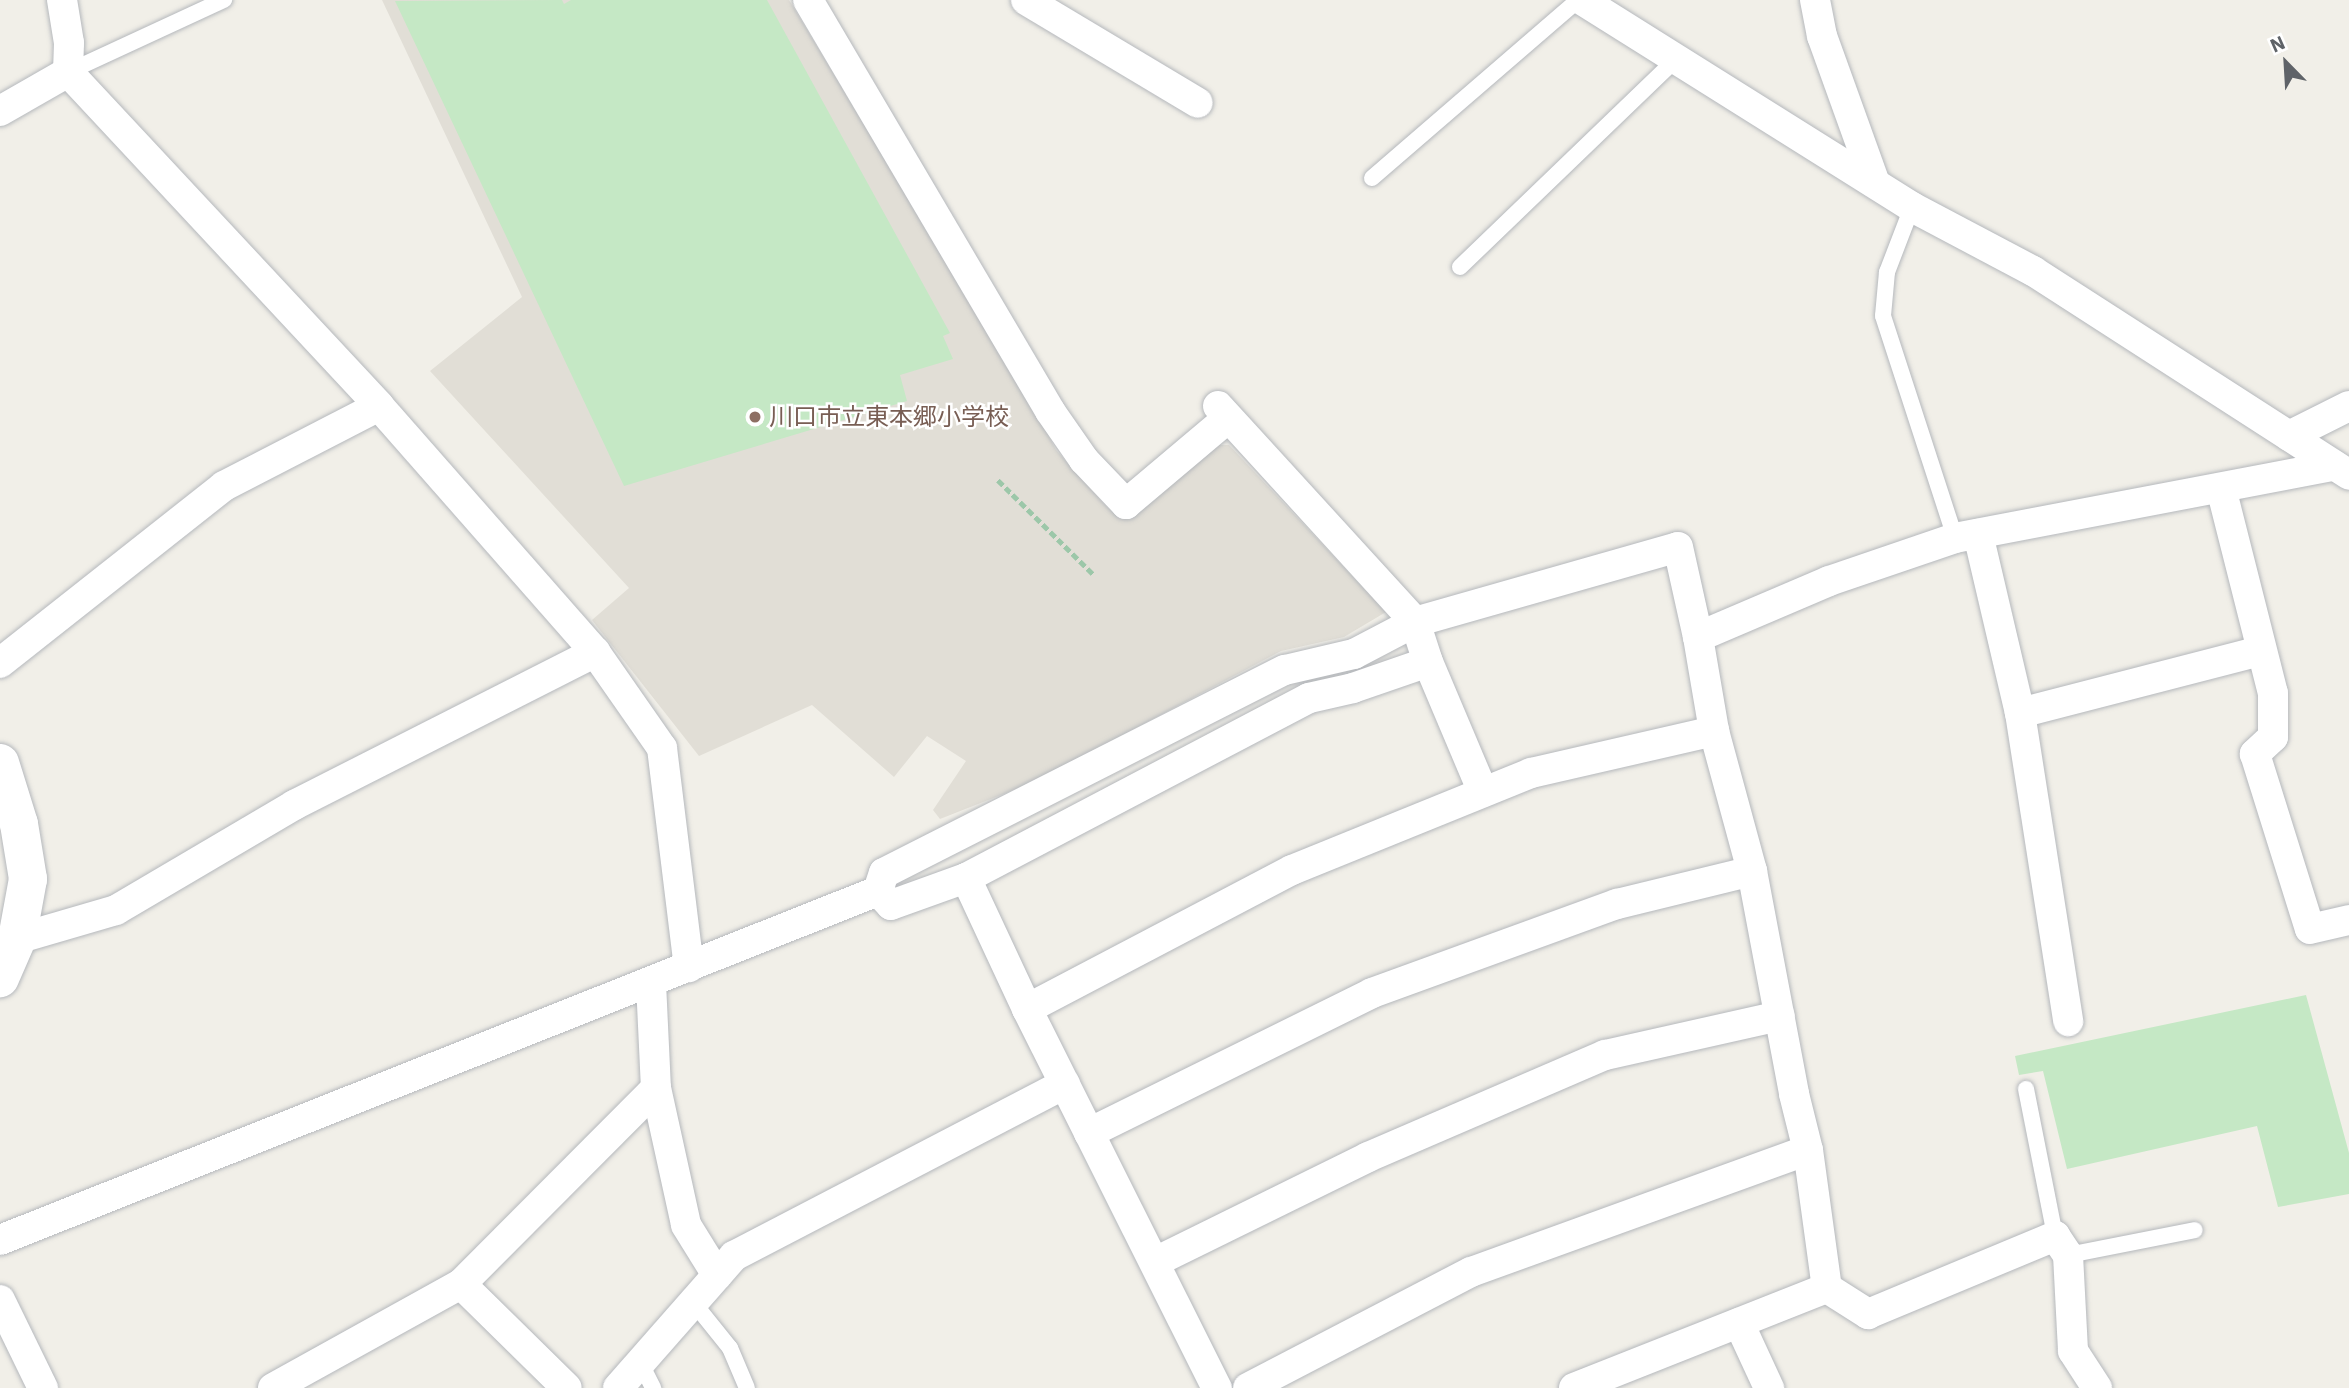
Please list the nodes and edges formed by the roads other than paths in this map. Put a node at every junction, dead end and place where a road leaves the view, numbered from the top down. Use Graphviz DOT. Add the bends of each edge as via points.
graph roads {
  1 [pos="62,0"];
  2 [pos="224,0"];
  3 [pos="808,0"];
  4 [pos="1026,0"];
  5 [pos="1580,0"];
  6 [pos="1815,0"];
  7 [pos="1676,59"];
  8 [pos="68,72"];
  9 [pos="1198,103"];
  10 [pos="0,111"];
  11 [pos="1372,178"];
  12 [pos="1875,183"];
  13 [pos="1912,207"];
  14 [pos="1460,267"];
  15 [pos="379,406"];
  16 [pos="2349,406"];
  17 [pos="2289,436"];
  18 [pos="2342,470"];
  19 [pos="2221,488"];
  20 [pos="1967,536"];
  21 [pos="1415,622"];
  22 [pos="1698,637"];
  23 [pos="2260,650"];
  24 [pos="595,652"];
  25 [pos="1428,662"];
  26 [pos="0,663"];
  27 [pos="2020,713"];
  28 [pos="1714,731"];
  29 [pos="0,763"];
  30 [pos="1483,792"];
  31 [pos="1752,871"];
  32 [pos="966,878"];
  33 [pos="878,891"];
  34 [pos="2349,920"];
  35 [pos="17,939"];
  36 [pos="689,967"];
  37 [pos="0,978"];
  38 [pos="652,983"];
  39 [pos="1027,1009"];
  40 [pos="1780,1016"];
  41 [pos="2068,1021"];
  42 [pos="1065,1084"];
  43 [pos="656,1088"];
  44 [pos="2026,1089"];
  45 [pos="1089,1133"];
  46 [pos="1808,1150"];
  47 [pos="2194,1230"];
  48 [pos="0,1240"];
  49 [pos="2062,1246"];
  50 [pos="1155,1262"];
  51 [pos="717,1275"];
  52 [pos="461,1284"];
  53 [pos="1827,1288"];
  54 [pos="0,1300"];
  55 [pos="692,1302"];
  56 [pos="1739,1324"];
  57 [pos="647,1376"];
  58 [pos="43,1388"];
  59 [pos="273,1388"];
  60 [pos="567,1388"];
  61 [pos="618,1388"];
  62 [pos="747,1388"];
  63 [pos="1217,1388"];
  64 [pos="1248,1388"];
  65 [pos="1574,1388"];
  66 [pos="1769,1388"];
  67 [pos="2097,1388"];
  1 -- 8 [label="street"];
  2 -- 8 [label="lane"];
  3 -- 21 [label="street" via="1050,411 1084,460 1126,504 1223,412"];
  4 -- 9 [label="street"];
  5 -- 7 [label="street"];
  5 -- 11 [label="lane"];
  6 -- 12 [label="street" via="1822,36"];
  7 -- 12 [label="street"];
  7 -- 14 [label="lane"];
  8 -- 10 [label="street"];
  8 -- 15 [label="street"];
  12 -- 13 [label="street"];
  13 -- 17 [label="street" via="2034,271"];
  13 -- 20 [label="lane" via="1887,272 1883,316"];
  15 -- 24 [label="street"];
  15 -- 26 [label="street" via="224,486"];
  16 -- 17 [label="street"];
  17 -- 18 [label="street"];
  18 -- 19 [label="street"];
  19 -- 20 [label="street"];
  19 -- 23 [label="street"];
  20 -- 22 [label="street" via="1829,581"];
  20 -- 27 [label="street"];
  21 -- 22 [label="street" via="1678,547"];
  21 -- 25 [label="street"];
  21 -- 33 [label="street" via="1354,654 1285,670 884,873"];
  22 -- 28 [label="street"];
  23 -- 27 [label="street"];
  23 -- 34 [label="street" via="2273,693 2273,737 2255,754 2310,929"];
  24 -- 35 [label="street" via="294,805 116,910"];
  24 -- 36 [label="street" via="662,748"];
  25 -- 30 [label="street"];
  25 -- 32 [label="street" via="1308,698"];
  27 -- 41 [label="street"];
  28 -- 30 [label="street" via="1531,773"];
  28 -- 31 [label="street"];
  29 -- 35 [label="street" via="19,824 28,878"];
  30 -- 39 [label="street" via="1292,870"];
  31 -- 40 [label="street"];
  31 -- 45 [label="street" via="1616,904 1372,993"];
  32 -- 33 [label="street" via="891,905"];
  32 -- 39 [label="street"];
  33 -- 36 [label="street"];
  35 -- 37 [label="street"];
  36 -- 38 [label="street"];
  38 -- 43 [label="street"];
  38 -- 48 [label="street"];
  39 -- 42 [label="street"];
  40 -- 46 [label="street"];
  40 -- 50 [label="street" via="1605,1055 1368,1157"];
  42 -- 45 [label="street"];
  42 -- 51 [label="street" via="734,1256"];
  43 -- 51 [label="street" via="686,1225"];
  43 -- 52 [label="street"];
  44 -- 49 [label="lane"];
  45 -- 50 [label="street"];
  46 -- 53 [label="street"];
  46 -- 64 [label="street" via="1471,1272"];
  47 -- 49 [label="lane"];
  49 -- 53 [label="street" via="1868,1314"];
  49 -- 67 [label="street" via="2073,1351"];
  50 -- 63 [label="street"];
  51 -- 55 [label="street"];
  52 -- 59 [label="street"];
  52 -- 60 [label="street"];
  53 -- 56 [label="street"];
  54 -- 58 [label="street"];
  55 -- 57 [label="street"];
  55 -- 62 [label="lane" via="730,1348"];
  56 -- 65 [label="street"];
  56 -- 66 [label="street"];
  57 -- 61 [label="street"];
}
